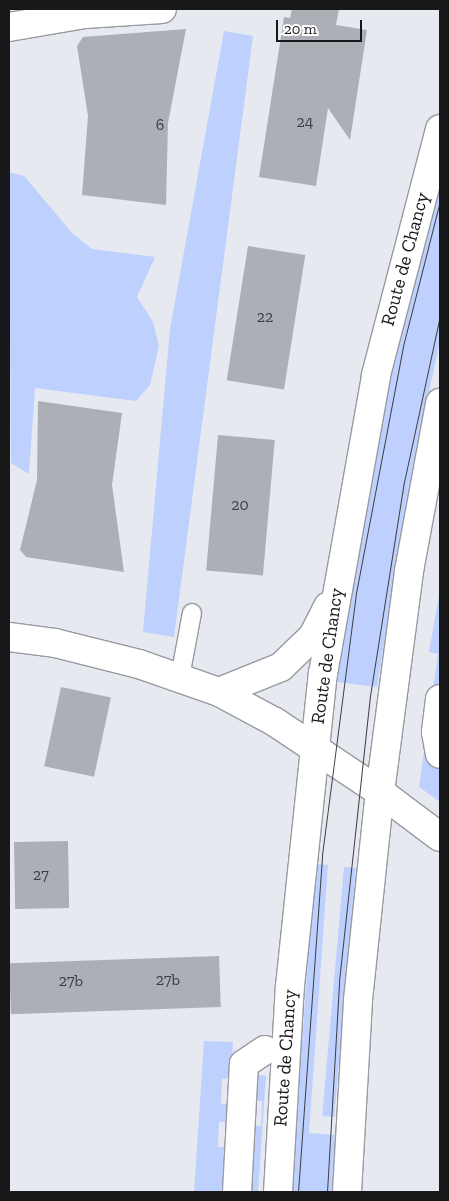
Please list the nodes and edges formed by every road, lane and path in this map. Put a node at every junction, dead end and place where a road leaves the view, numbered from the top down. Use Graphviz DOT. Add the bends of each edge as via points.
graph roads {
  1 [pos="162,9"];
  2 [pos="9,27"];
  3 [pos="440,129"];
  4 [pos="440,403"];
  5 [pos="336,590"];
  6 [pos="192,613"];
  7 [pos="9,637"];
  8 [pos="180,677"];
  9 [pos="219,692"];
  10 [pos="440,699"];
  11 [pos="314,747"];
  12 [pos="440,754"];
  13 [pos="380,792"];
  14 [pos="440,837"];
  15 [pos="265,1050"];
  16 [pos="237,1192"];
  17 [pos="278,1192"];
  18 [pos="347,1192"];
  1 -- 2 [label="main road" via="85,14"];
  3 -- 5 [label="main road, Route de Chancy" via="376,375"];
  4 -- 13 [label="main road" via="409,571"];
  5 -- 9 [label="main road" via="313,636 281,667"];
  5 -- 11 [label="main road, Route de Chancy"];
  6 -- 8 [label="lane"];
  7 -- 8 [label="main road" via="55,643"];
  8 -- 9 [label="main road"];
  9 -- 11 [label="main road"];
  10 -- 12 [label="main road" via="436,732"];
  11 -- 13 [label="main road"];
  11 -- 17 [label="main road, Route de Chancy" via="290,986"];
  13 -- 14 [label="main road"];
  13 -- 18 [label="main road" via="358,1000"];
  15 -- 16 [label="main road" via="244,1064"];
}
